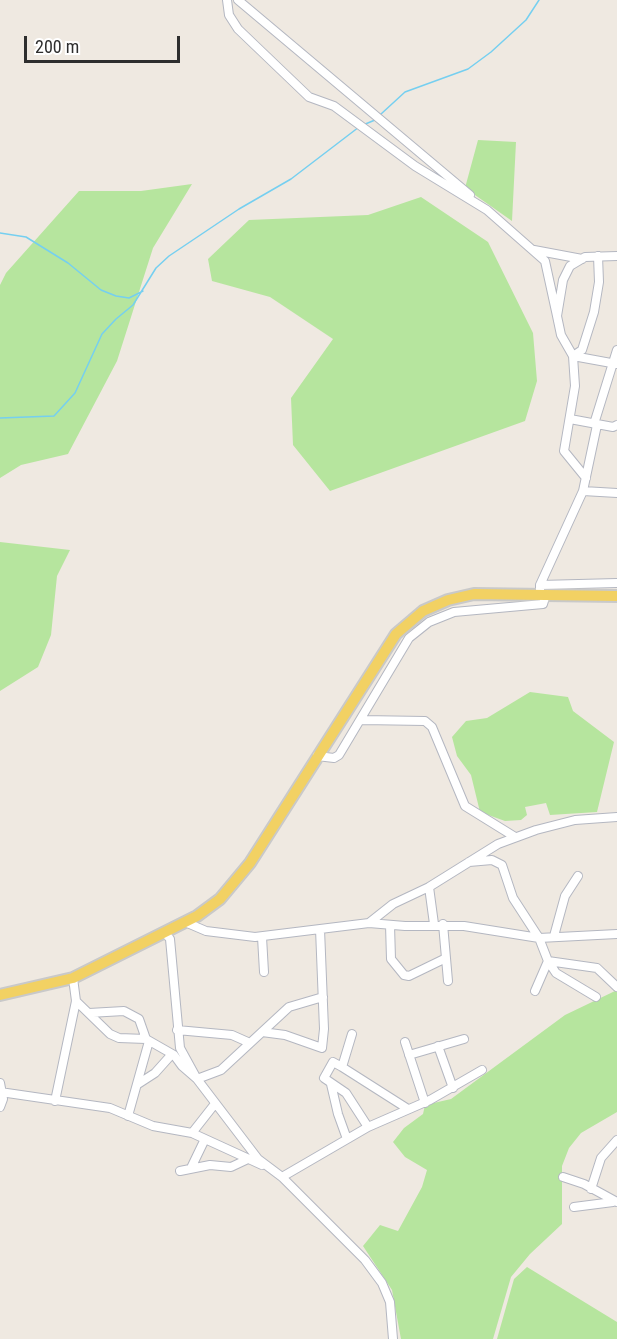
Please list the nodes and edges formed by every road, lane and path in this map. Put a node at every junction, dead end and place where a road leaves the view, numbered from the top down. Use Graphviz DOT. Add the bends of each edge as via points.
graph roads {
  1 [pos="226,0"];
  2 [pos="238,0"];
  3 [pos="488,210"];
  4 [pos="532,249"];
  5 [pos="598,256"];
  6 [pos="617,256"];
  7 [pos="582,259"];
  8 [pos="557,316"];
  9 [pos="617,351"];
  10 [pos="573,356"];
  11 [pos="616,363"];
  12 [pos="570,419"];
  13 [pos="596,424"];
  14 [pos="617,425"];
  15 [pos="586,478"];
  16 [pos="583,491"];
  17 [pos="617,493"];
  18 [pos="617,583"];
  19 [pos="542,591"];
  20 [pos="617,596"];
  21 [pos="362,720"];
  22 [pos="316,756"];
  23 [pos="617,817"];
  24 [pos="515,837"];
  25 [pos="468,862"];
  26 [pos="578,876"];
  27 [pos="429,887"];
  28 [pos="186,922"];
  29 [pos="369,923"];
  30 [pos="439,924"];
  31 [pos="390,925"];
  32 [pos="320,929"];
  33 [pos="165,933"];
  34 [pos="617,934"];
  35 [pos="554,936"];
  36 [pos="262,937"];
  37 [pos="539,938"];
  38 [pos="444,959"];
  39 [pos="548,961"];
  40 [pos="264,972"];
  41 [pos="73,978"];
  42 [pos="448,981"];
  43 [pos="616,987"];
  44 [pos="535,991"];
  45 [pos="0,995"];
  46 [pos="596,997"];
  47 [pos="323,998"];
  48 [pos="76,1001"];
  49 [pos="89,1013"];
  50 [pos="177,1030"];
  51 [pos="262,1032"];
  52 [pos="352,1034"];
  53 [pos="464,1039"];
  54 [pos="148,1040"];
  55 [pos="405,1042"];
  56 [pos="250,1043"];
  57 [pos="438,1046"];
  58 [pos="172,1054"];
  59 [pos="409,1055"];
  60 [pos="342,1067"];
  61 [pos="482,1070"];
  62 [pos="197,1079"];
  63 [pos="0,1083"];
  64 [pos="138,1084"];
  65 [pos="331,1084"];
  66 [pos="453,1088"];
  67 [pos="1,1092"];
  68 [pos="55,1101"];
  69 [pos="425,1102"];
  70 [pos="214,1105"];
  71 [pos="0,1107"];
  72 [pos="408,1109"];
  73 [pos="128,1116"];
  74 [pos="368,1127"];
  75 [pos="192,1133"];
  76 [pos="205,1139"];
  77 [pos="347,1139"];
  78 [pos="617,1140"];
  79 [pos="248,1159"];
  80 [pos="191,1168"];
  81 [pos="180,1171"];
  82 [pos="279,1175"];
  83 [pos="563,1177"];
  84 [pos="591,1189"];
  85 [pos="615,1202"];
  86 [pos="574,1207"];
  87 [pos="393,1339"];
  1 -- 3 [label="street" via="238,29 309,97 334,106 415,166"];
  2 -- 3 [label="street"];
  3 -- 4 [label="street"];
  4 -- 7 [label="street"];
  4 -- 8 [label="street" via="544,261"];
  5 -- 6 [label="street"];
  5 -- 7 [label="street"];
  5 -- 10 [label="street" via="594,312 582,350"];
  7 -- 8 [label="street" via="570,266 562,280"];
  8 -- 10 [label="street" via="561,335"];
  9 -- 11 [label="street"];
  10 -- 11 [label="street"];
  10 -- 12 [label="street" via="575,386"];
  11 -- 13 [label="street"];
  12 -- 13 [label="street"];
  12 -- 15 [label="street" via="564,451"];
  13 -- 14 [label="street"];
  13 -- 15 [label="street"];
  15 -- 16 [label="street"];
  16 -- 17 [label="street"];
  16 -- 19 [label="street"];
  18 -- 19 [label="street"];
  19 -- 20 [label="main road"];
  19 -- 21 [label="street" via="543,604 454,612 429,622 409,638"];
  19 -- 22 [label="main road" via="464,596 436,604 409,620"];
  21 -- 22 [label="street" via="339,755"];
  21 -- 24 [label="street" via="425,721 432,727 465,806"];
  22 -- 28 [label="main road" via="243,874 209,908"];
  23 -- 24 [label="street" via="575,820"];
  24 -- 25 [label="street"];
  25 -- 27 [label="street"];
  25 -- 37 [label="street" via="492,860 502,865 513,898"];
  26 -- 35 [label="street" via="565,896"];
  27 -- 29 [label="street" via="393,903"];
  27 -- 30 [label="street"];
  28 -- 33 [label="main road"];
  28 -- 36 [label="street" via="206,931"];
  29 -- 31 [label="street"];
  29 -- 32 [label="street"];
  30 -- 31 [label="street"];
  30 -- 37 [label="street"];
  30 -- 38 [label="street"];
  31 -- 38 [label="street" via="391,959 404,975"];
  32 -- 36 [label="street"];
  32 -- 47 [label="street"];
  33 -- 41 [label="main road"];
  33 -- 50 [label="street" via="170,939"];
  34 -- 35 [label="street"];
  35 -- 37 [label="street"];
  36 -- 40 [label="street"];
  37 -- 39 [label="street"];
  38 -- 42 [label="street"];
  39 -- 43 [label="street" via="597,968"];
  39 -- 44 [label="street"];
  39 -- 46 [label="street" via="556,973"];
  41 -- 45 [label="main road"];
  41 -- 48 [label="street"];
  47 -- 51 [label="street" via="289,1007"];
  47 -- 51 [label="street" via="322,1048 285,1035"];
  48 -- 49 [label="street"];
  48 -- 68 [label="street"];
  49 -- 54 [label="street" via="110,1034"];
  49 -- 54 [label="street" via="124,1011 139,1019"];
  50 -- 56 [label="street" via="232,1035"];
  50 -- 62 [label="street" via="180,1048"];
  51 -- 56 [label="street"];
  52 -- 60 [label="street"];
  53 -- 57 [label="street"];
  54 -- 58 [label="street"];
  54 -- 64 [label="street"];
  55 -- 59 [label="street"];
  56 -- 62 [label="street" via="221,1070"];
  57 -- 59 [label="street"];
  57 -- 66 [label="street"];
  58 -- 62 [label="street"];
  58 -- 64 [label="street"];
  59 -- 69 [label="street"];
  60 -- 65 [label="street" via="333,1062 324,1076"];
  60 -- 72 [label="street"];
  61 -- 66 [label="street"];
  62 -- 70 [label="street"];
  63 -- 67 [label="street"];
  64 -- 73 [label="street"];
  65 -- 74 [label="street" via="346,1093"];
  65 -- 77 [label="street"];
  66 -- 69 [label="street"];
  67 -- 68 [label="street"];
  67 -- 71 [label="street"];
  68 -- 73 [label="street" via="110,1108"];
  69 -- 72 [label="street"];
  70 -- 75 [label="street"];
  70 -- 82 [label="street" via="258,1160"];
  72 -- 74 [label="street"];
  73 -- 75 [label="street" via="153,1126"];
  74 -- 77 [label="street"];
  75 -- 76 [label="street"];
  76 -- 79 [label="street"];
  76 -- 80 [label="street"];
  77 -- 82 [label="street"];
  78 -- 84 [label="street" via="601,1158"];
  79 -- 80 [label="street" via="231,1167"];
  79 -- 82 [label="street"];
  80 -- 81 [label="street"];
  82 -- 87 [label="street" via="365,1260 382,1283 390,1302"];
  83 -- 84 [label="street"];
  84 -- 85 [label="street"];
  85 -- 86 [label="street"];
}
